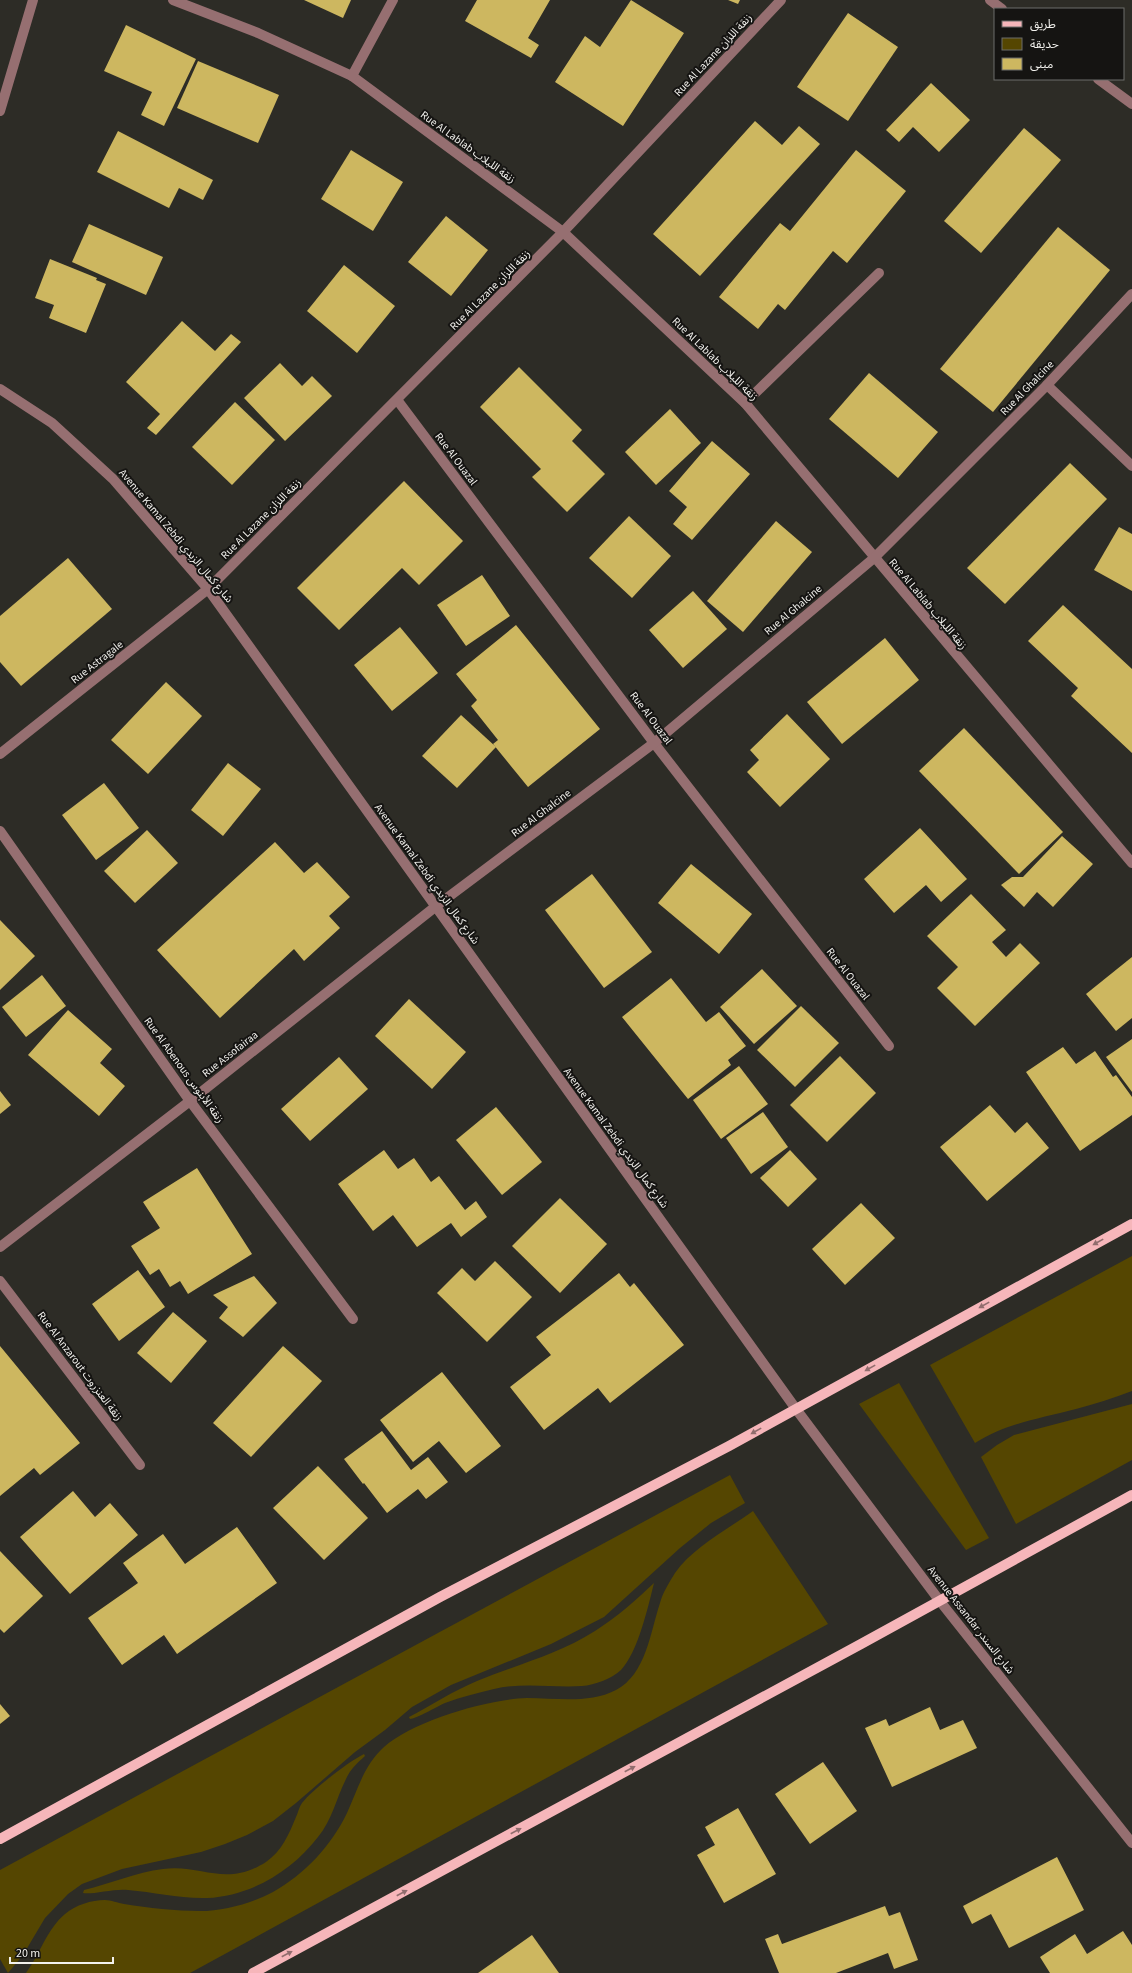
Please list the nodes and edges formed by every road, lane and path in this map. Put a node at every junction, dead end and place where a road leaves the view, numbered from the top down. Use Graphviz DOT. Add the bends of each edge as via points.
graph roads {
  1 [pos="33,0"];
  2 [pos="173,0"];
  3 [pos="394,0"];
  4 [pos="781,0"];
  5 [pos="990,0"];
  6 [pos="1001,8"];
  7 [pos="352,76"];
  8 [pos="1099,80"];
  9 [pos="1132,104"];
  10 [pos="0,111"];
  11 [pos="563,232"];
  12 [pos="879,273"];
  13 [pos="1132,294"];
  14 [pos="1047,385"];
  15 [pos="0,389"];
  16 [pos="398,401"];
  17 [pos="745,403"];
  18 [pos="1132,466"];
  19 [pos="874,558"];
  20 [pos="208,589"];
  21 [pos="654,742"];
  22 [pos="0,754"];
  23 [pos="0,831"];
  24 [pos="1132,863"];
  25 [pos="435,907"];
  26 [pos="889,1046"];
  27 [pos="190,1101"];
  28 [pos="1132,1224"];
  29 [pos="0,1247"];
  30 [pos="0,1281"];
  31 [pos="353,1319"];
  32 [pos="796,1409"];
  33 [pos="140,1465"];
  34 [pos="1132,1495"];
  35 [pos="939,1600"];
  36 [pos="0,1839"];
  37 [pos="1132,1843"];
  38 [pos="253,1973"];
  1 -- 10 [label="street"];
  2 -- 7 [label="street, Rue Al Lablab زنقة اللبلاب" via="258,33"];
  3 -- 7 [label="street"];
  4 -- 11 [label="street, Rue Al Lazane زنقة اللزان"];
  5 -- 6 [label="street"];
  7 -- 11 [label="street, Rue Al Lablab زنقة اللبلاب"];
  8 -- 9 [label="street"];
  11 -- 16 [label="street, Rue Al Lazane زنقة اللزان"];
  11 -- 17 [label="street, Rue Al Lablab زنقة اللبلاب"];
  12 -- 17 [label="street"];
  13 -- 14 [label="street, Rue Al Ghalcine"];
  14 -- 18 [label="street"];
  14 -- 19 [label="street, Rue Al Ghalcine"];
  15 -- 20 [label="street, Avenue Kamal Zebdi شارع كمال الزبدي" via="52,424 113,479"];
  16 -- 20 [label="street, Rue Al Lazane زنقة اللزان"];
  16 -- 21 [label="street, Rue Al Ouazal"];
  17 -- 19 [label="street, Rue Al Lablab زنقة اللبلاب"];
  19 -- 21 [label="street, Rue Al Ghalcine"];
  19 -- 24 [label="street, Rue Al Lablab زنقة اللبلاب"];
  20 -- 22 [label="street, Rue Astragale"];
  20 -- 25 [label="street, Avenue Kamal Zebdi شارع كمال الزبدي"];
  21 -- 25 [label="street, Rue Al Ghalcine"];
  21 -- 26 [label="street, Rue Al Ouazal"];
  23 -- 27 [label="street, Rue Al Abenous زنقة الأبنوس"];
  25 -- 27 [label="street, Rue Assofairaa"];
  25 -- 32 [label="street, Avenue Kamal Zebdi شارع كمال الزبدي"];
  27 -- 29 [label="street, Rue Assofairaa"];
  27 -- 31 [label="street, Rue Al Abenous زنقة الأبنوس"];
  28 -- 32 [label="main road, one-way"];
  30 -- 33 [label="street, Rue Al Anzarout زنقة العنزروت"];
  32 -- 35 [label="street, Avenue Assandar شارع السندر"];
  32 -- 36 [label="main road, one-way" via="440,1597"];
  34 -- 35 [label="main road"];
  35 -- 37 [label="street, Avenue Assandar شارع السندر"];
  38 -- 35 [label="main road, one-way"];
}
